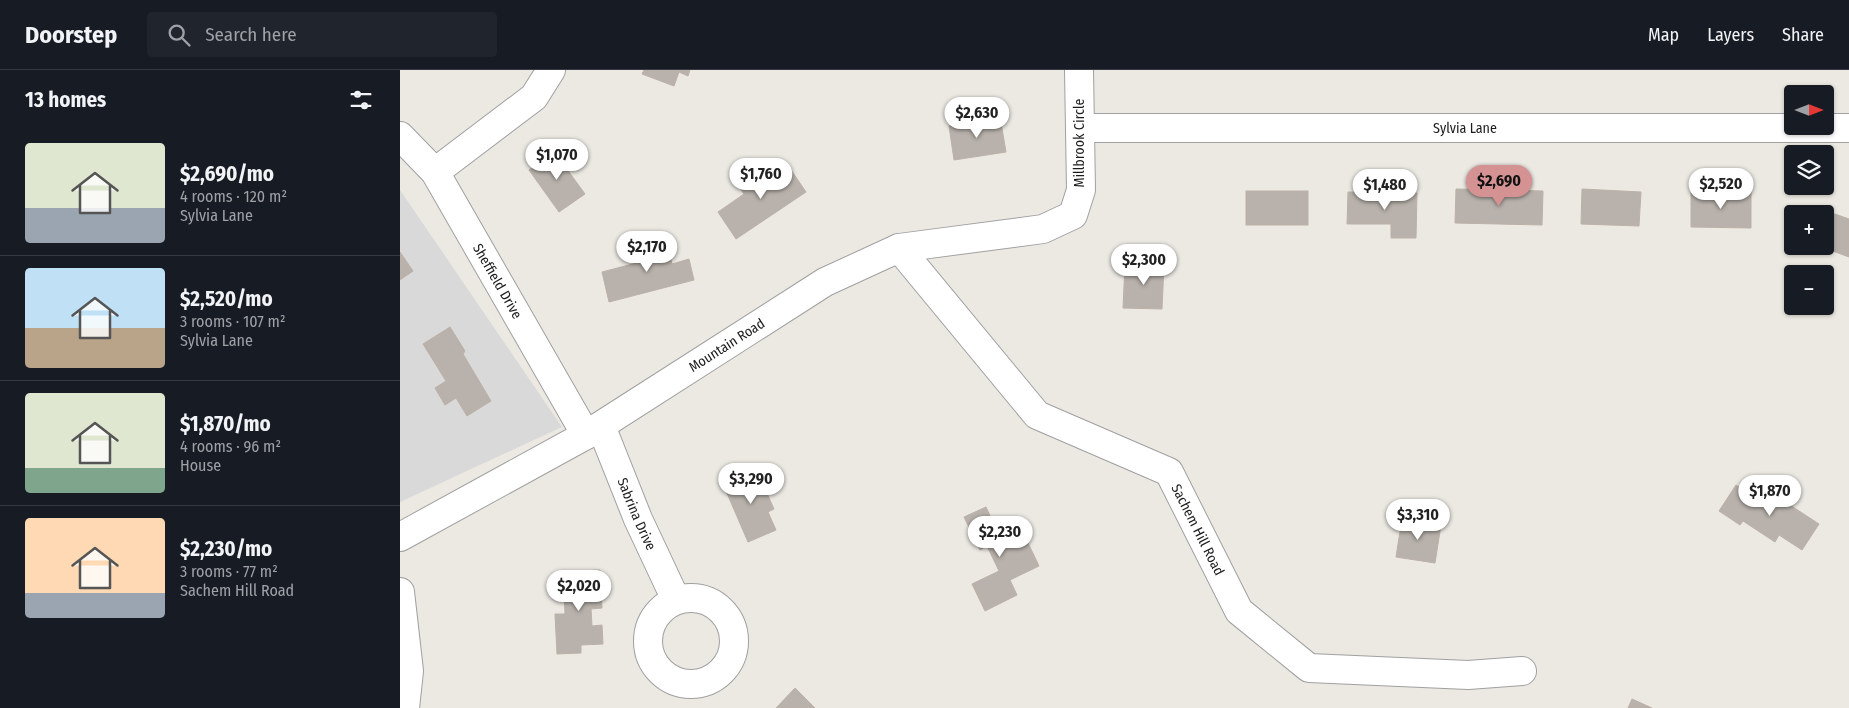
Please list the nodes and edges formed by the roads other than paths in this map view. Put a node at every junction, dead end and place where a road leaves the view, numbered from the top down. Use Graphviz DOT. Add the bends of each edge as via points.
graph roads {
  1 [pos="551,70"];
  2 [pos="1079,70"];
  3 [pos="1080,128"];
  4 [pos="1849,128"];
  5 [pos="400,136"];
  6 [pos="434,172"];
  7 [pos="1074,215"];
  8 [pos="899,248"];
  9 [pos="593,430"];
  10 [pos="400,536"];
  11 [pos="400,592"];
  12 [pos="676,600"];
  13 [pos="1522,671"];
  14 [pos="405,708"];
  1 -- 6 [label="street" via="534,97"];
  2 -- 3 [label="street, Millbrook Circle"];
  3 -- 4 [label="street, Sylvia Lane"];
  3 -- 7 [label="street, Millbrook Circle" via="1081,190"];
  5 -- 6 [label="street, Sheffield Drive"];
  6 -- 9 [label="street, Sheffield Drive"];
  7 -- 8 [label="street, Mountain Road" via="1043,229"];
  8 -- 9 [label="street, Mountain Road" via="825,282"];
  8 -- 13 [label="street, Sachem Hill Road" via="1037,415 1169,472 1239,611 1309,668 1468,675"];
  9 -- 10 [label="street, Mountain Road"];
  9 -- 12 [label="street, Sabrina Drive"];
  11 -- 14 [label="street" via="409,671"];
}
